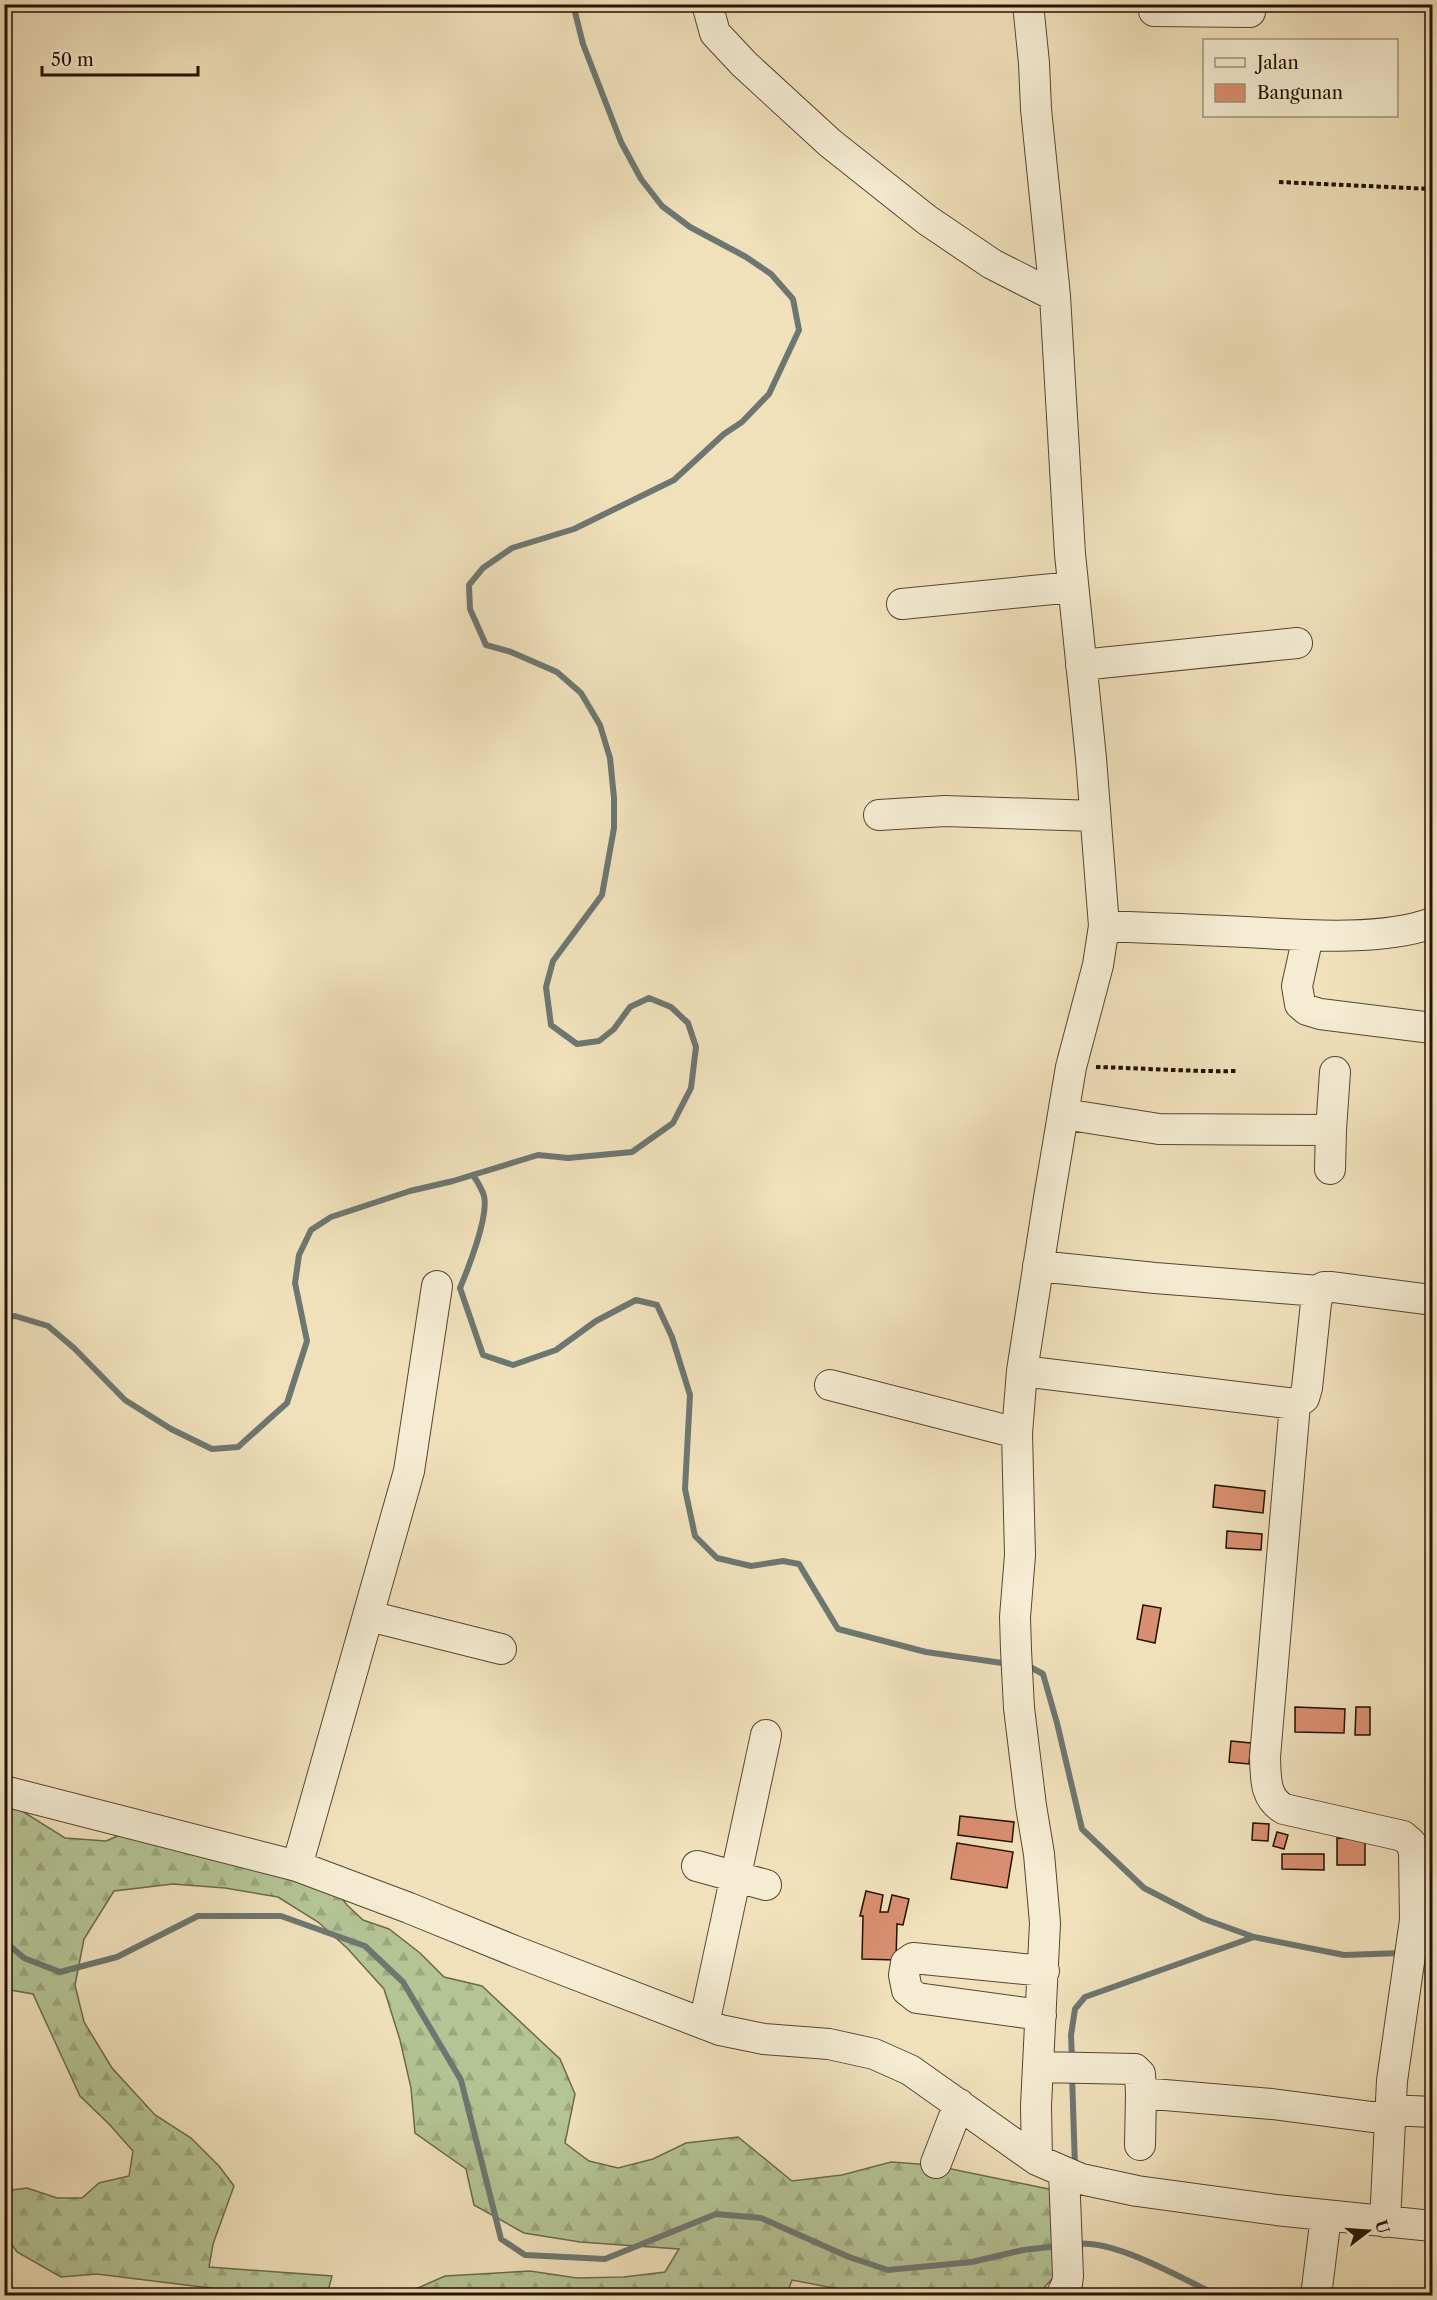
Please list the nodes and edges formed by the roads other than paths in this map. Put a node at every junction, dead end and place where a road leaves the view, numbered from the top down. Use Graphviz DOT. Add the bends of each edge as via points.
graph roads {
  1 [pos="707,4"];
  2 [pos="1028,4"];
  3 [pos="1154,4"];
  4 [pos="1251,4"];
  5 [pos="1055,296"];
  6 [pos="1073,587"];
  7 [pos="902,604"];
  8 [pos="1298,643"];
  9 [pos="1081,665"];
  10 [pos="879,815"];
  11 [pos="1095,816"];
  12 [pos="1432,922"];
  13 [pos="1104,926"];
  14 [pos="1308,936"];
  15 [pos="1432,1028"];
  16 [pos="1335,1072"];
  17 [pos="1064,1114"];
  18 [pos="1331,1130"];
  19 [pos="1330,1169"];
  20 [pos="1038,1266"];
  21 [pos="437,1286"];
  22 [pos="1319,1290"];
  23 [pos="1432,1300"];
  24 [pos="1022,1371"];
  25 [pos="830,1385"];
  26 [pos="1295,1404"];
  27 [pos="1017,1433"];
  28 [pos="369,1616"];
  29 [pos="501,1649"];
  30 [pos="766,1735"];
  31 [pos="4,1791"];
  32 [pos="297,1866"];
  33 [pos="697,1866"];
  34 [pos="736,1877"];
  35 [pos="766,1885"];
  36 [pos="1044,1971"];
  37 [pos="1041,2015"];
  38 [pos="705,2024"];
  39 [pos="1061,2067"];
  40 [pos="1141,2093"];
  41 [pos="959,2104"];
  42 [pos="1390,2110"];
  43 [pos="1432,2112"];
  44 [pos="1140,2145"];
  45 [pos="1037,2160"];
  46 [pos="936,2163"];
  47 [pos="1072,2175"];
  48 [pos="1326,2216"];
  49 [pos="1386,2222"];
  50 [pos="1432,2226"];
  51 [pos="1064,2286"];
  52 [pos="1316,2295"];
  1 -- 5 [label="street" via="715,33 830,143 927,220 983,258"];
  2 -- 5 [label="street"];
  3 -- 4 [label="street" via="1154,11 1239,12 1250,12"];
  5 -- 6 [label="street"];
  6 -- 7 [label="street"];
  6 -- 9 [label="street"];
  8 -- 9 [label="street"];
  9 -- 11 [label="street"];
  10 -- 11 [label="street" via="945,811"];
  11 -- 13 [label="street"];
  12 -- 14 [label="street" via="1366,934"];
  13 -- 14 [label="street"];
  13 -- 17 [label="street"];
  14 -- 15 [label="street" via="1297,986 1300,1004 1307,1010"];
  16 -- 18 [label="street"];
  17 -- 18 [label="street" via="1159,1129"];
  17 -- 20 [label="street"];
  18 -- 19 [label="street"];
  20 -- 22 [label="street"];
  20 -- 24 [label="street"];
  21 -- 28 [label="street" via="409,1471"];
  22 -- 23 [label="street" via="1332,1287"];
  22 -- 26 [label="street" via="1307,1388 1302,1400"];
  24 -- 26 [label="street"];
  24 -- 27 [label="street"];
  25 -- 27 [label="street"];
  26 -- 42 [label="street" via="1265,1757 1268,1790 1277,1806 1292,1812 1403,1836 1411,1843 1415,1920"];
  27 -- 36 [label="street" via="1020,1556 1016,1650 1019,1708 1044,1894"];
  28 -- 29 [label="street"];
  28 -- 32 [label="street"];
  30 -- 34 [label="street"];
  31 -- 32 [label="street"];
  32 -- 38 [label="street"];
  33 -- 34 [label="street"];
  34 -- 35 [label="street"];
  34 -- 38 [label="street"];
  36 -- 37 [label="street"];
  36 -- 37 [label="street" via="913,1958 906,1963 904,1975 907,1990 917,1998"];
  37 -- 39 [label="street"];
  38 -- 41 [label="street" via="765,2039 829,2044 874,2054 910,2070"];
  39 -- 40 [label="street" via="1138,2069"];
  39 -- 45 [label="street"];
  40 -- 42 [label="street" via="1372,2117 1384,2116"];
  40 -- 44 [label="street"];
  41 -- 45 [label="street"];
  41 -- 46 [label="street"];
  42 -- 43 [label="street"];
  42 -- 49 [label="street"];
  45 -- 47 [label="street"];
  47 -- 48 [label="street" via="1131,2190"];
  47 -- 51 [label="street"];
  48 -- 49 [label="street"];
  48 -- 52 [label="street"];
  49 -- 50 [label="street"];
}
